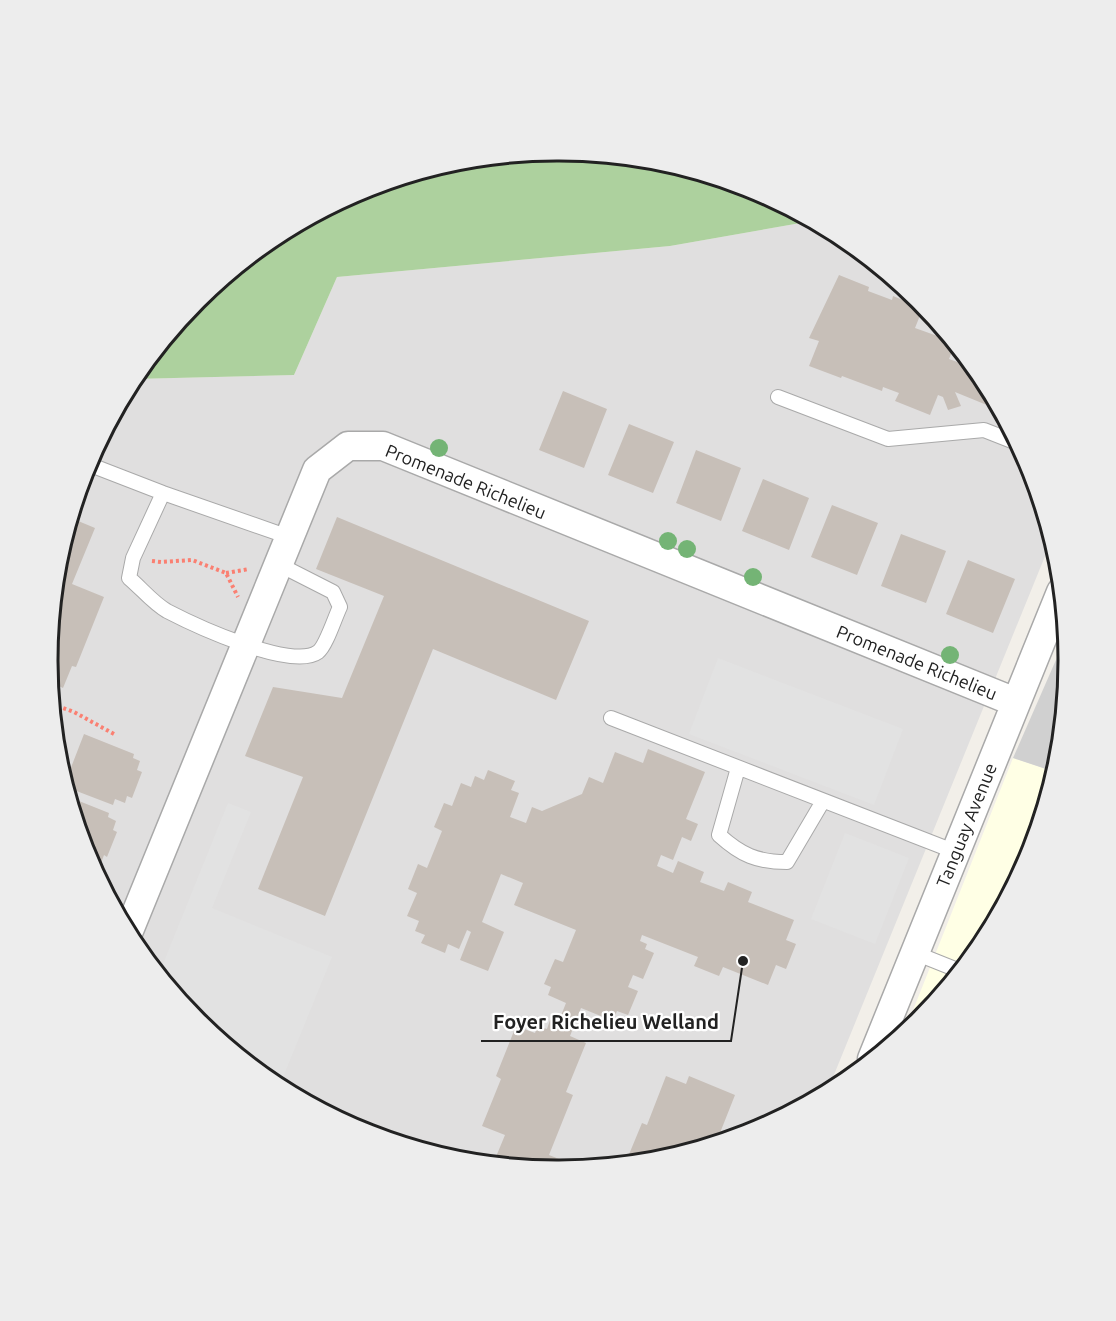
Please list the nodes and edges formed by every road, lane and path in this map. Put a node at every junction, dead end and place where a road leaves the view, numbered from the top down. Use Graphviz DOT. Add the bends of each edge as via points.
graph roads {
  1 [pos="778,398"];
  2 [pos="1005,438"];
  3 [pos="98,468"];
  4 [pos="163,494"];
  5 [pos="289,537"];
  6 [pos="133,558"];
  7 [pos="278,564"];
  8 [pos="1054,609"];
  9 [pos="249,636"];
  10 [pos="1016,702"];
  11 [pos="61,707"];
  12 [pos="611,718"];
  13 [pos="114,734"];
  14 [pos="738,768"];
  15 [pos="823,801"];
  16 [pos="956,852"];
  17 [pos="133,922"];
  18 [pos="915,954"];
  19 [pos="952,968"];
  20 [pos="878,1043"];
  1 -- 2 [label="lane" via="888,439 984,430"];
  3 -- 4 [label="lane"];
  4 -- 5 [label="lane"];
  4 -- 6 [label="lane"];
  5 -- 7 [label="street, Promenade Richelieu"];
  5 -- 10 [label="street, Promenade Richelieu" via="317,470 348,446 382,446"];
  6 -- 9 [label="lane" via="129,578 165,610"];
  6 -- 9 [label="path" via="161,562 192,560 226,573"];
  7 -- 9 [label="street, Promenade Richelieu"];
  7 -- 9 [label="lane" via="333,592 340,607 321,650 310,656 275,653"];
  8 -- 10 [label="street, Tanguay Avenue"];
  9 -- 17 [label="street, Promenade Richelieu"];
  10 -- 16 [label="street, Tanguay Avenue"];
  11 -- 13 [label="path"];
  12 -- 14 [label="lane"];
  14 -- 15 [label="lane"];
  14 -- 15 [label="lane" via="719,835 736,850 765,862 787,862"];
  15 -- 16 [label="lane"];
  16 -- 18 [label="street, Tanguay Avenue"];
  18 -- 19 [label="lane"];
  18 -- 20 [label="street, Tanguay Avenue"];
}
